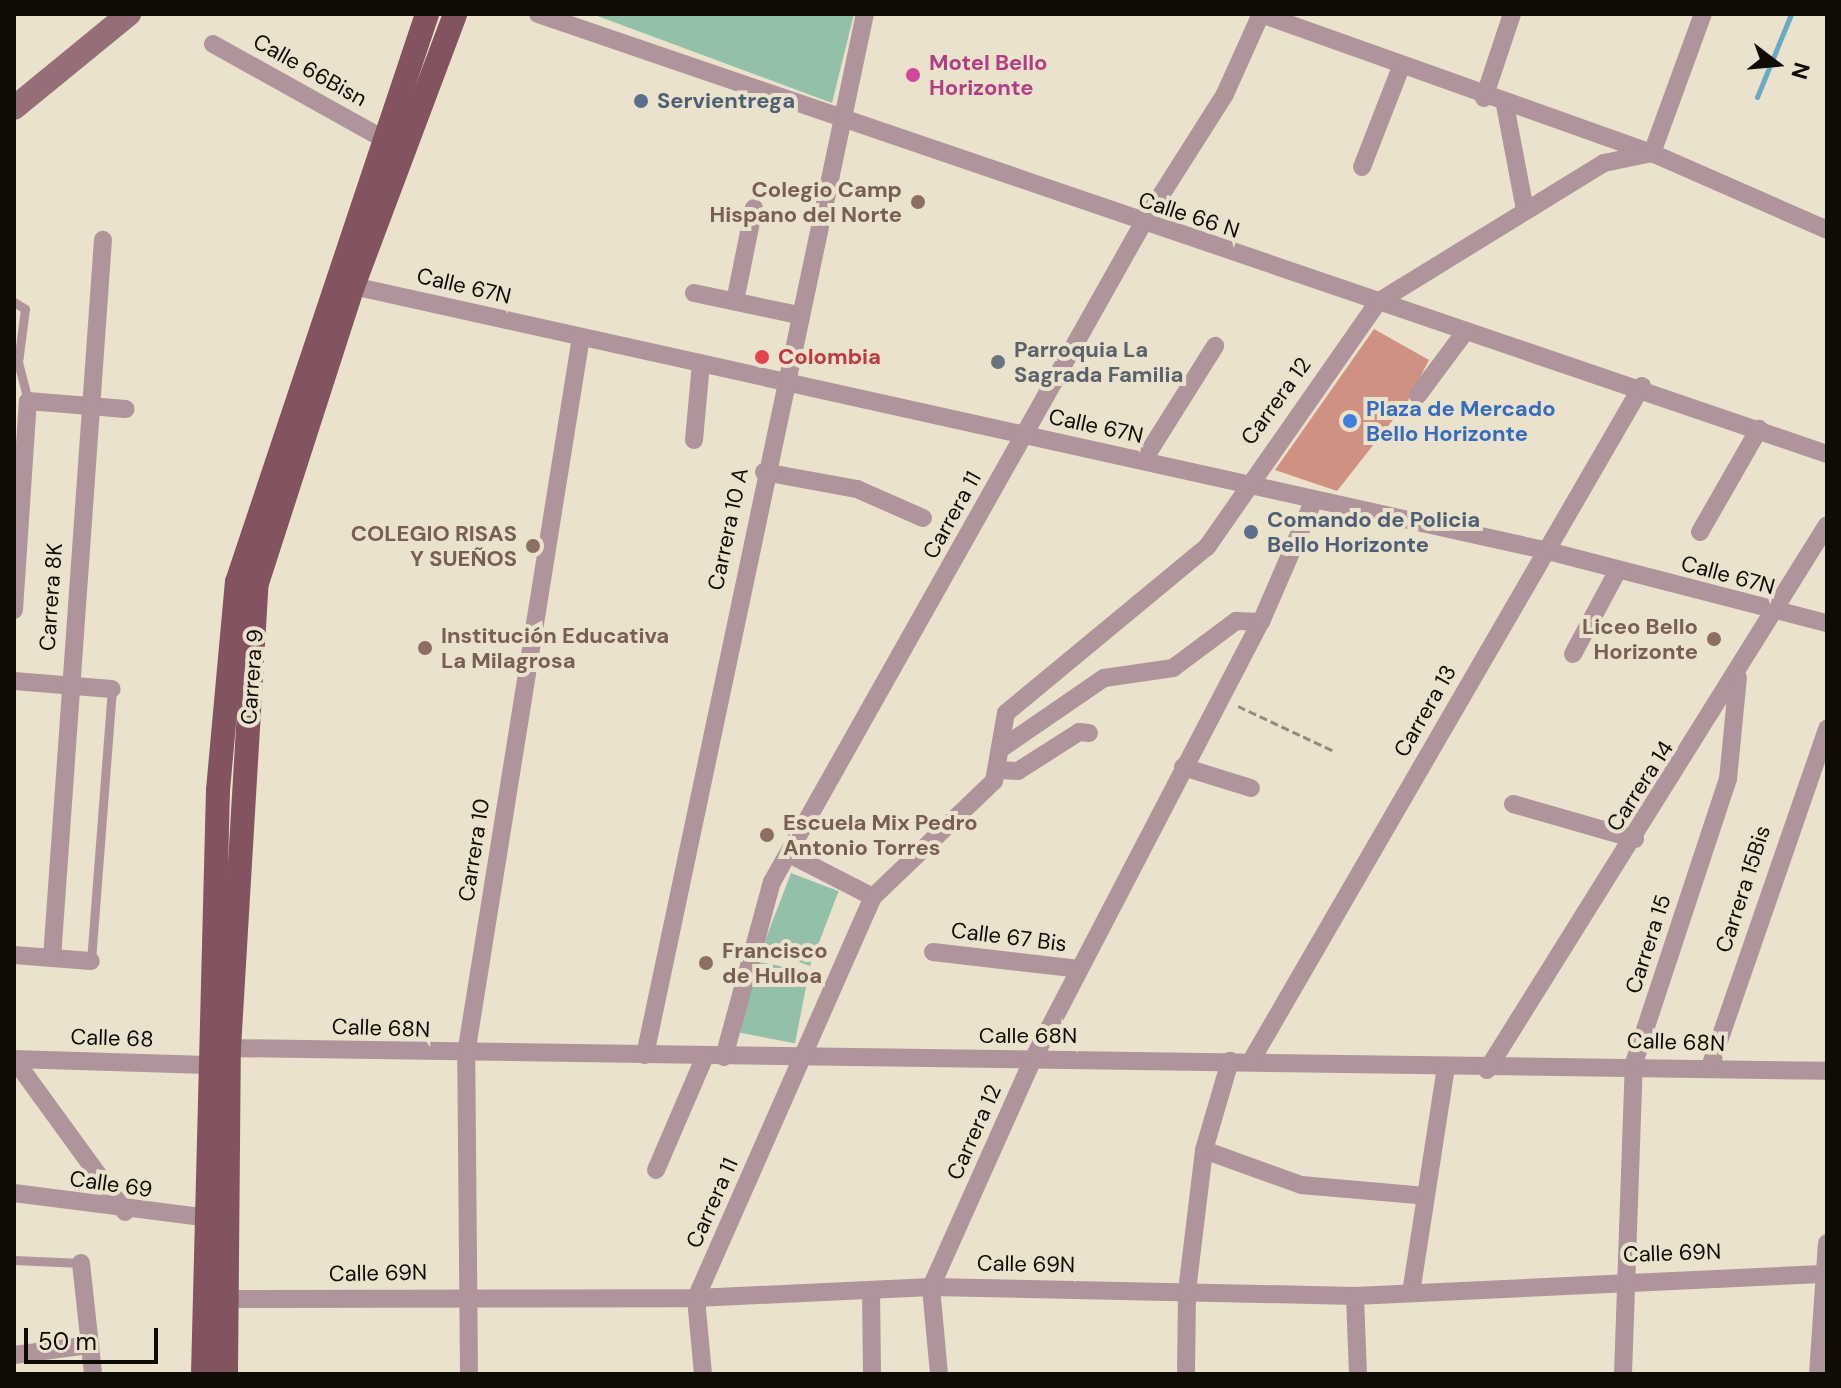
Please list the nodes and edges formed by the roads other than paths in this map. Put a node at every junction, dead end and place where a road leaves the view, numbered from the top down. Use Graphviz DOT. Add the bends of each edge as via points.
graph roads {
  1 [pos="129,14"];
  2 [pos="427,14"];
  3 [pos="455,14"];
  4 [pos="538,14"];
  5 [pos="865,14"];
  6 [pos="1261,14"];
  7 [pos="1512,14"];
  8 [pos="1703,14"];
  9 [pos="213,44"];
  10 [pos="1401,67"];
  11 [pos="1484,98"];
  12 [pos="1505,105"];
  13 [pos="14,108"];
  14 [pos="842,122"];
  15 [pos="384,139"];
  16 [pos="1652,153"];
  17 [pos="1362,167"];
  18 [pos="754,208"];
  19 [pos="1525,210"];
  20 [pos="1142,225"];
  21 [pos="1827,230"];
  22 [pos="103,240"];
  23 [pos="353,286"];
  24 [pos="694,293"];
  25 [pos="735,301"];
  26 [pos="14,302"];
  27 [pos="1378,302"];
  28 [pos="798,315"];
  29 [pos="1465,332"];
  30 [pos="581,337"];
  31 [pos="1215,346"];
  32 [pos="701,363"];
  33 [pos="783,381"];
  34 [pos="1642,386"];
  35 [pos="1418,395"];
  36 [pos="28,401"];
  37 [pos="90,406"];
  38 [pos="126,409"];
  39 [pos="1759,429"];
  40 [pos="1023,435"];
  41 [pos="694,440"];
  42 [pos="1827,454"];
  43 [pos="1143,461"];
  44 [pos="764,472"];
  45 [pos="1245,483"];
  46 [pos="1313,502"];
  47 [pos="923,518"];
  48 [pos="1827,525"];
  49 [pos="1700,532"];
  50 [pos="1544,550"];
  51 [pos="1618,570"];
  52 [pos="14,610"];
  53 [pos="1778,613"];
  54 [pos="1261,622"];
  55 [pos="1827,623"];
  56 [pos="1573,654"];
  57 [pos="1738,677"];
  58 [pos="14,681"];
  59 [pos="68,686"];
  60 [pos="112,689"];
  61 [pos="1827,729"];
  62 [pos="1089,733"];
  63 [pos="1002,748"];
  64 [pos="1183,767"];
  65 [pos="998,770"];
  66 [pos="1251,788"];
  67 [pos="1513,804"];
  68 [pos="1635,839"];
  69 [pos="791,855"];
  70 [pos="873,897"];
  71 [pos="933,952"];
  72 [pos="14,955"];
  73 [pos="52,958"];
  74 [pos="91,961"];
  75 [pos="1079,969"];
  76 [pos="229,1048"];
  77 [pos="466,1054"];
  78 [pos="645,1055"];
  79 [pos="715,1056"];
  80 [pos="804,1058"];
  81 [pos="14,1060"];
  82 [pos="1032,1061"];
  83 [pos="1230,1061"];
  84 [pos="1251,1061"];
  85 [pos="1634,1063"];
  86 [pos="208,1065"];
  87 [pos="1710,1067"];
  88 [pos="1446,1068"];
  89 [pos="1487,1070"];
  90 [pos="1827,1071"];
  91 [pos="1204,1150"];
  92 [pos="656,1170"];
  93 [pos="14,1193"];
  94 [pos="1426,1196"];
  95 [pos="125,1212"];
  96 [pos="202,1217"];
  97 [pos="1827,1243"];
  98 [pos="14,1260"];
  99 [pos="81,1263"];
  100 [pos="1826,1274"];
  101 [pos="1626,1278"];
  102 [pos="931,1287"];
  103 [pos="871,1290"];
  104 [pos="1187,1291"];
  105 [pos="1411,1293"];
  106 [pos="463,1295"];
  107 [pos="1355,1296"];
  108 [pos="696,1298"];
  109 [pos="224,1299"];
  110 [pos="90,1345"];
  111 [pos="14,1355"];
  112 [pos="93,1374"];
  113 [pos="203,1374"];
  114 [pos="226,1374"];
  115 [pos="469,1374"];
  116 [pos="703,1374"];
  117 [pos="872,1374"];
  118 [pos="939,1374"];
  119 [pos="1186,1374"];
  120 [pos="1358,1374"];
  121 [pos="1623,1374"];
  122 [pos="1818,1374"];
  1 -- 13 [label="main road"];
  2 -- 15 [label="main road, Carrera 9"];
  3 -- 23 [label="main road, Carrera 9"];
  4 -- 14 [label="street, Calle 66 N"];
  5 -- 14 [label="street, Carrera 10 A"];
  6 -- 10 [label="street"];
  6 -- 20 [label="street, Carrera 11" via="1225,94"];
  7 -- 11 [label="street"];
  8 -- 16 [label="street"];
  9 -- 15 [label="street, Calle 66Bisn"];
  10 -- 11 [label="street"];
  10 -- 17 [label="street"];
  11 -- 12 [label="street"];
  12 -- 16 [label="street"];
  12 -- 19 [label="street"];
  14 -- 20 [label="street, Calle 66 N"];
  14 -- 28 [label="street, Carrera 10 A"];
  15 -- 86 [label="main road, Carrera 9" via="237,582 218,790"];
  16 -- 19 [label="street, Carrera 12" via="1604,163"];
  16 -- 21 [label="street"];
  18 -- 25 [label="street"];
  19 -- 27 [label="street, Carrera 12"];
  20 -- 27 [label="street, Calle 66 N"];
  20 -- 40 [label="street, Carrera 11"];
  22 -- 37 [label="street, Carrera 8K"];
  23 -- 30 [label="street, Calle 67N"];
  23 -- 76 [label="main road, Carrera 9" via="257,583"];
  24 -- 25 [label="street"];
  25 -- 28 [label="street"];
  26 -- 36 [label="lane" via="25,309 18,362"];
  27 -- 29 [label="street, Calle 66 N"];
  27 -- 45 [label="street, Carrera 12"];
  28 -- 33 [label="street, Carrera 10 A"];
  29 -- 34 [label="street, Calle 66 N"];
  29 -- 35 [label="street"];
  30 -- 32 [label="street, Calle 67N"];
  30 -- 77 [label="street, Carrera 10"];
  31 -- 43 [label="street"];
  32 -- 33 [label="street, Calle 67N"];
  32 -- 41 [label="street"];
  33 -- 40 [label="street, Calle 67N"];
  33 -- 44 [label="street, Carrera 10 A"];
  34 -- 39 [label="street, Calle 66 N"];
  34 -- 50 [label="street, Carrera 13"];
  36 -- 37 [label="street"];
  36 -- 52 [label="street"];
  37 -- 38 [label="street"];
  37 -- 59 [label="street, Carrera 8K"];
  39 -- 42 [label="street, Calle 66 N"];
  39 -- 49 [label="street"];
  40 -- 43 [label="street, Calle 67N"];
  40 -- 69 [label="street, Carrera 11"];
  43 -- 45 [label="street, Calle 67N"];
  44 -- 47 [label="street" via="857,489"];
  44 -- 78 [label="street, Carrera 10 A"];
  45 -- 46 [label="street, Calle 67N"];
  45 -- 63 [label="street, Carrera 12" via="1207,547 1006,713"];
  46 -- 50 [label="street, Calle 67N"];
  46 -- 54 [label="street, Carrera 12"];
  48 -- 53 [label="street, Carrera 14"];
  50 -- 51 [label="street, Calle 67N"];
  50 -- 84 [label="street, Carrera 13"];
  51 -- 53 [label="street, Calle 67N"];
  51 -- 56 [label="street"];
  53 -- 55 [label="street, Calle 67N"];
  53 -- 57 [label="street, Carrera 14"];
  54 -- 63 [label="street" via="1236,621 1165,671 1104,678"];
  54 -- 64 [label="street, Carrera 12"];
  57 -- 68 [label="street, Carrera 14"];
  57 -- 85 [label="street, Carrera 15" via="1728,779"];
  58 -- 59 [label="street"];
  59 -- 60 [label="street"];
  59 -- 73 [label="street, Carrera 8K"];
  60 -- 74 [label="lane"];
  61 -- 87 [label="street, Carrera 15Bis"];
  62 -- 65 [label="street" via="1079,732 1018,771"];
  63 -- 65 [label="street, Carrera 12"];
  64 -- 66 [label="street"];
  64 -- 75 [label="street, Carrera 12"];
  65 -- 70 [label="street"];
  67 -- 68 [label="street"];
  68 -- 89 [label="street, Carrera 14"];
  69 -- 70 [label="street"];
  69 -- 79 [label="street, Carrera 11" via="772,882"];
  70 -- 80 [label="street"];
  71 -- 75 [label="street, Calle 67 Bis"];
  72 -- 73 [label="street"];
  73 -- 74 [label="street"];
  75 -- 82 [label="street, Carrera 12"];
  76 -- 77 [label="street, Calle 68N"];
  76 -- 109 [label="main road, Carrera 9"];
  77 -- 78 [label="street, Calle 68N"];
  77 -- 106 [label="street, Carrera 10"];
  78 -- 79 [label="street, Calle 68N"];
  79 -- 80 [label="street, Calle 68N"];
  79 -- 92 [label="street, Carrera 11"];
  80 -- 82 [label="street, Calle 68N"];
  80 -- 108 [label="street, Carrera 11"];
  81 -- 86 [label="street, Calle 68"];
  81 -- 95 [label="street"];
  82 -- 83 [label="street, Calle 68N"];
  82 -- 102 [label="street, Carrera 12"];
  83 -- 84 [label="street, Calle 68N"];
  83 -- 91 [label="street"];
  84 -- 88 [label="street, Calle 68N"];
  85 -- 87 [label="street, Calle 68N"];
  85 -- 89 [label="street, Calle 68N"];
  85 -- 101 [label="street, Carrera 15"];
  86 -- 96 [label="main road, Carrera 9"];
  87 -- 90 [label="street, Calle 68N"];
  88 -- 89 [label="street, Calle 68N"];
  88 -- 94 [label="street"];
  91 -- 94 [label="street" via="1301,1185"];
  91 -- 104 [label="street"];
  93 -- 95 [label="street, Calle 69"];
  94 -- 105 [label="street"];
  95 -- 96 [label="street, Calle 69"];
  96 -- 113 [label="main road, Carrera 9"];
  97 -- 100 [label="street"];
  98 -- 99 [label="lane"];
  99 -- 110 [label="street"];
  100 -- 101 [label="street, Calle 69N"];
  100 -- 122 [label="street"];
  101 -- 105 [label="street, Calle 69N"];
  101 -- 121 [label="street, Carrera 15"];
  102 -- 103 [label="street, Calle 69N"];
  102 -- 104 [label="street, Calle 69N"];
  102 -- 118 [label="street, Carrera 12"];
  103 -- 108 [label="street, Calle 69N"];
  103 -- 117 [label="street"];
  104 -- 107 [label="street, Calle 69N"];
  104 -- 119 [label="street"];
  105 -- 107 [label="street, Calle 69N"];
  106 -- 108 [label="street, Calle 69N"];
  106 -- 109 [label="street, Calle 69N"];
  106 -- 115 [label="street, Carrera 10"];
  107 -- 120 [label="street"];
  108 -- 116 [label="street, Carrera 11"];
  109 -- 114 [label="main road, Carrera 9"];
  110 -- 111 [label="street"];
  110 -- 112 [label="street"];
}
